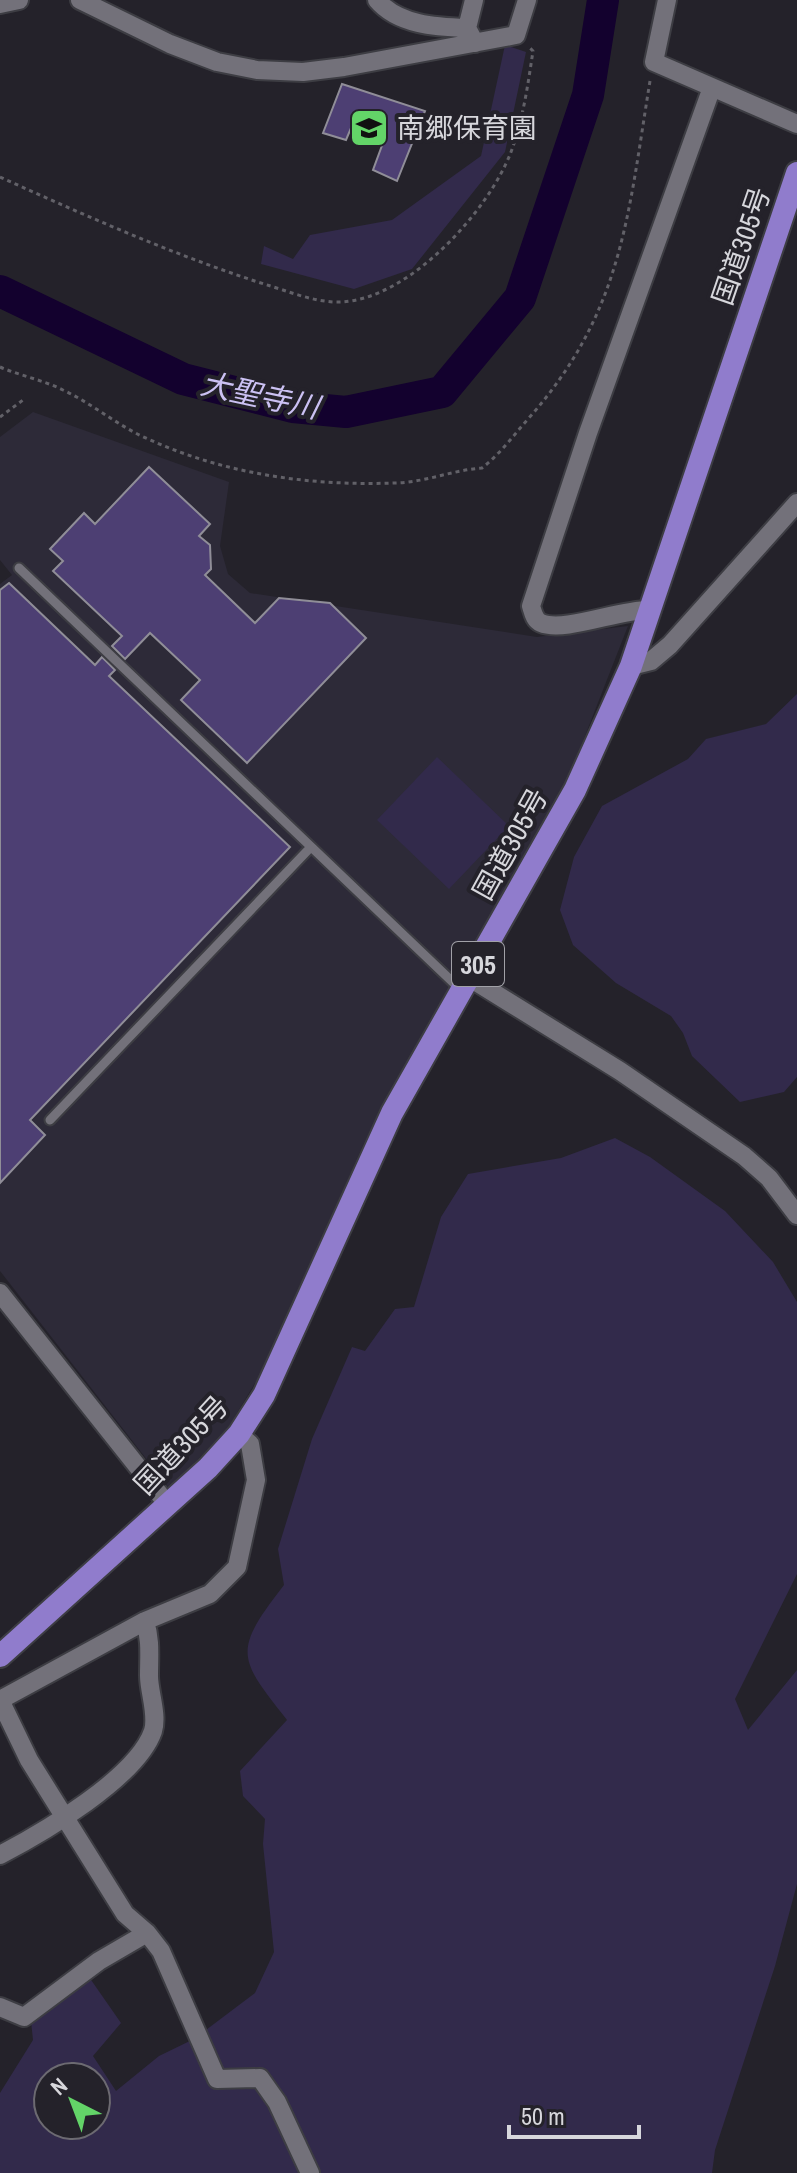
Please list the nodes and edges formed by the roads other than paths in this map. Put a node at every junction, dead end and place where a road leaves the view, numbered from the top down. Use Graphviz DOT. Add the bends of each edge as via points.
graph roads {
  1 [pos="19,0"];
  2 [pos="80,0"];
  3 [pos="377,0"];
  4 [pos="474,0"];
  5 [pos="527,0"];
  6 [pos="667,0"];
  7 [pos="0,4"];
  8 [pos="471,36"];
  9 [pos="711,90"];
  10 [pos="797,124"];
  11 [pos="797,173"];
  12 [pos="797,503"];
  13 [pos="19,568"];
  14 [pos="649,610"];
  15 [pos="631,666"];
  16 [pos="309,849"];
  17 [pos="466,985"];
  18 [pos="50,1120"];
  19 [pos="797,1215"];
  20 [pos="0,1293"];
  21 [pos="239,1434"];
  22 [pos="168,1505"];
  23 [pos="145,1621"];
  24 [pos="0,1656"];
  25 [pos="0,1700"];
  26 [pos="66,1817"];
  27 [pos="0,1855"];
  28 [pos="147,1933"];
  29 [pos="0,2007"];
  30 [pos="310,2173"];
  1 -- 7 [label="street"];
  2 -- 8 [label="street" via="170,44 257,70 344,67"];
  3 -- 8 [label="street" via="403,18"];
  4 -- 8 [label="street"];
  5 -- 8 [label="street" via="516,35"];
  6 -- 9 [label="street" via="654,62"];
  9 -- 10 [label="street"];
  9 -- 14 [label="street" via="531,606 542,623 563,624"];
  11 -- 14 [label="highway, 国道305号 / 305"];
  12 -- 15 [label="street" via="670,645 651,661"];
  13 -- 16 [label="lane"];
  14 -- 15 [label="highway, 国道305号 / 305"];
  15 -- 17 [label="highway, 国道305号 / 305" via="575,790"];
  16 -- 17 [label="lane"];
  16 -- 18 [label="lane"];
  17 -- 19 [label="street" via="620,1071 744,1156"];
  17 -- 21 [label="highway, 国道305号 / 305" via="392,1113 286,1351"];
  20 -- 22 [label="street"];
  21 -- 22 [label="highway, 国道305号 / 305"];
  21 -- 23 [label="street" via="250,1444 256,1480 237,1567 210,1594"];
  22 -- 24 [label="highway, 国道305号 / 305"];
  23 -- 25 [label="street"];
  23 -- 26 [label="street" via="151,1641 153,1731 106,1787"];
  25 -- 26 [label="street" via="29,1760"];
  26 -- 27 [label="street"];
  26 -- 28 [label="street" via="125,1914"];
  28 -- 29 [label="street" via="24,2017"];
  28 -- 30 [label="street" via="161,1951 217,2079 260,2078"];
}
